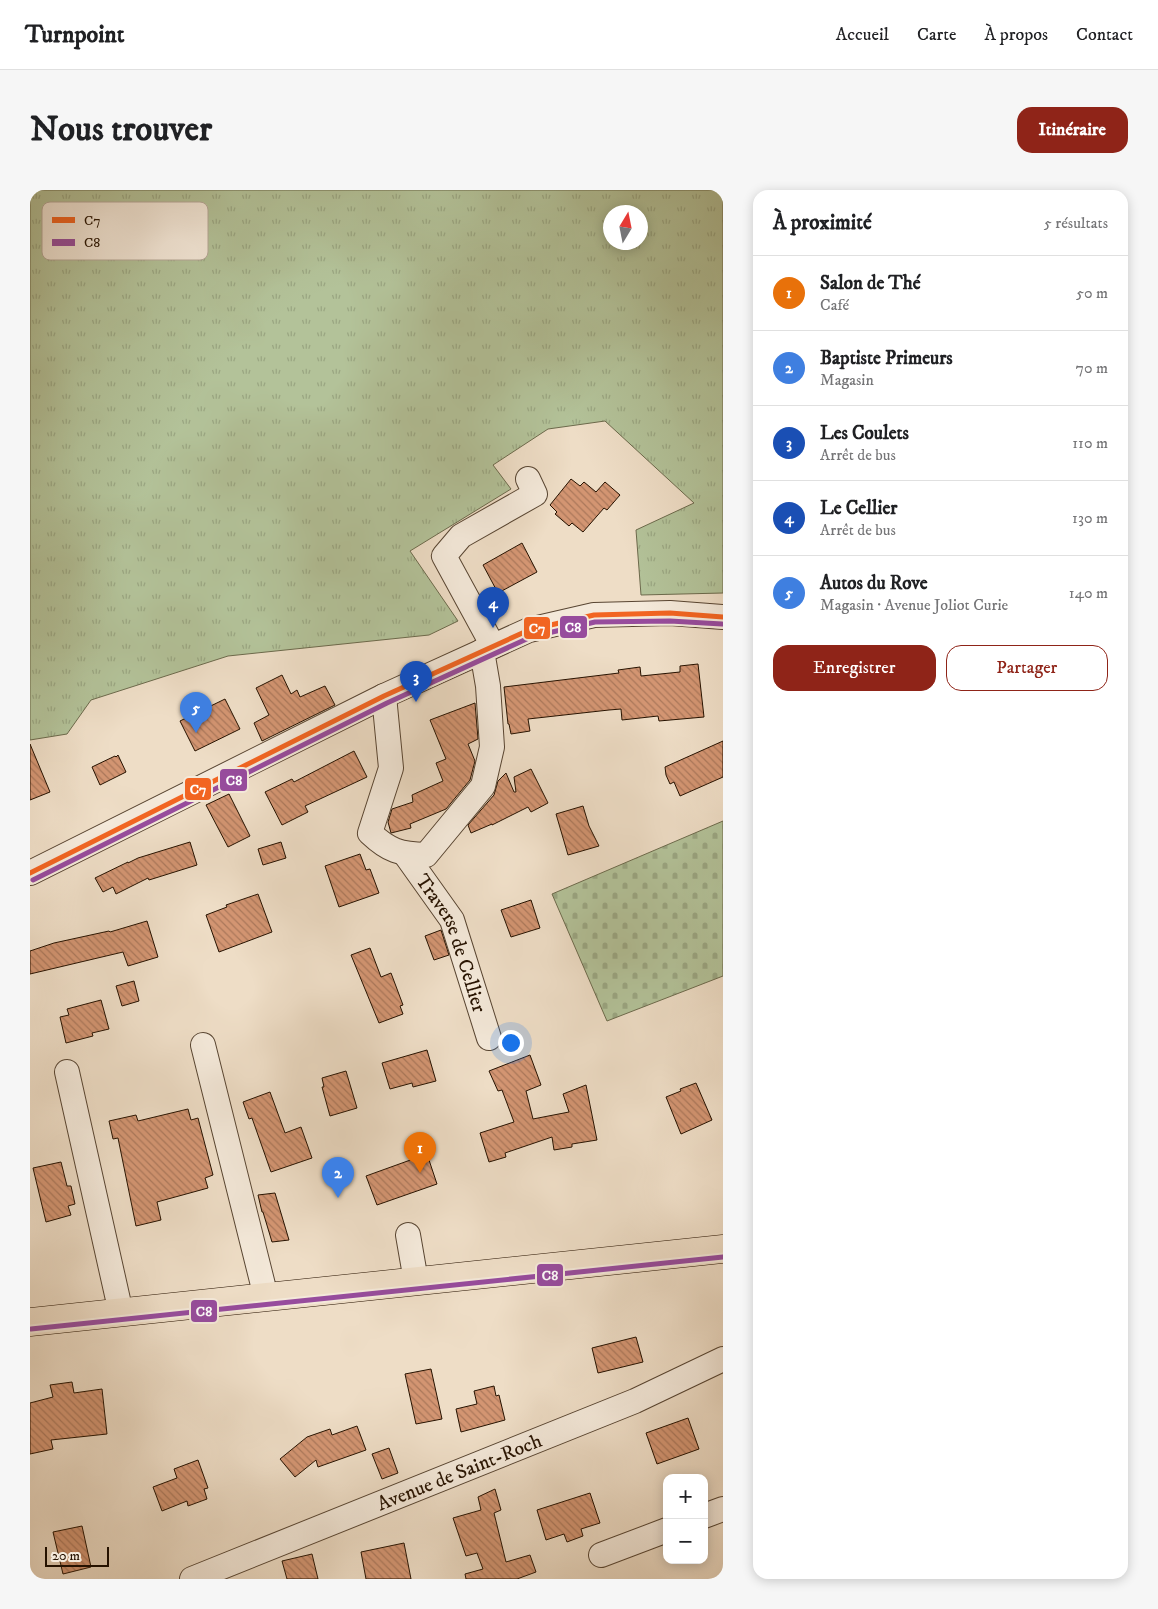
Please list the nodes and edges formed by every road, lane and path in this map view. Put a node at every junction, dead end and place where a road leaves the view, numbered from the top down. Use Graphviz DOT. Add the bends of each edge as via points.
graph roads {
  1 [pos="528,479"];
  2 [pos="723,617"];
  3 [pos="487,649"];
  4 [pos="384,696"];
  5 [pos="405,854"];
  6 [pos="30,873"];
  7 [pos="489,1038"];
  8 [pos="203,1045"];
  9 [pos="67,1072"];
  10 [pos="408,1235"];
  11 [pos="723,1249"];
  12 [pos="416,1281"];
  13 [pos="266,1297"];
  14 [pos="121,1313"];
  15 [pos="38,1317"];
  16 [pos="723,1359"];
  17 [pos="723,1509"];
  18 [pos="708,1515"];
  19 [pos="663,1532"];
  20 [pos="601,1555"];
  21 [pos="192,1579"];
  1 -- 3 [label="street" via="535,494 462,536 444,556"];
  2 -- 3 [label="street" via="670,613 594,615 529,630"];
  3 -- 4 [label="street"];
  3 -- 5 [label="street" via="492,747 483,786 426,855"];
  4 -- 5 [label="street" via="391,768 370,833 383,845"];
  4 -- 6 [label="street"];
  5 -- 7 [label="street, Traverse de Cellier" via="452,920"];
  8 -- 13 [label="street"];
  9 -- 14 [label="street"];
  10 -- 12 [label="street"];
  11 -- 12 [label="main road"];
  12 -- 13 [label="main road"];
  13 -- 14 [label="main road"];
  14 -- 15 [label="main road"];
  16 -- 21 [label="street, Avenue de Saint-Roch" via="635,1401"];
  17 -- 18 [label="street"];
  19 -- 20 [label="street"];
}
